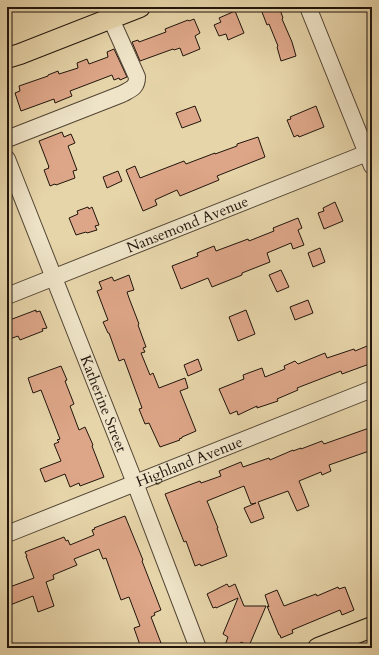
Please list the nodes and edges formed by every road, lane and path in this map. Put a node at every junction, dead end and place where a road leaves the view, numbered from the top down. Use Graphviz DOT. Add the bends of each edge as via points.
graph roads {
  1 [pos="140,7"];
  2 [pos="308,7"];
  3 [pos="111,19"];
  4 [pos="7,58"];
  5 [pos="7,139"];
  6 [pos="369,159"];
  7 [pos="7,160"];
  8 [pos="53,278"];
  9 [pos="7,296"];
  10 [pos="372,389"];
  11 [pos="135,484"];
  12 [pos="7,534"];
  13 [pos="372,627"];
  14 [pos="329,646"];
  15 [pos="198,648"];
  1 -- 3 [label="main road"];
  2 -- 6 [label="street"];
  3 -- 4 [label="main road"];
  3 -- 5 [label="street" via="137,77 137,83 133,88"];
  6 -- 8 [label="street, Nansemond Avenue"];
  7 -- 8 [label="street, Katherine Street"];
  8 -- 9 [label="street, Nansemond Avenue"];
  8 -- 11 [label="street, Katherine Street"];
  10 -- 11 [label="street, Highland Avenue"];
  11 -- 12 [label="street, Highland Avenue"];
  11 -- 15 [label="street, Katherine Street"];
  13 -- 14 [label="main road"];
}
